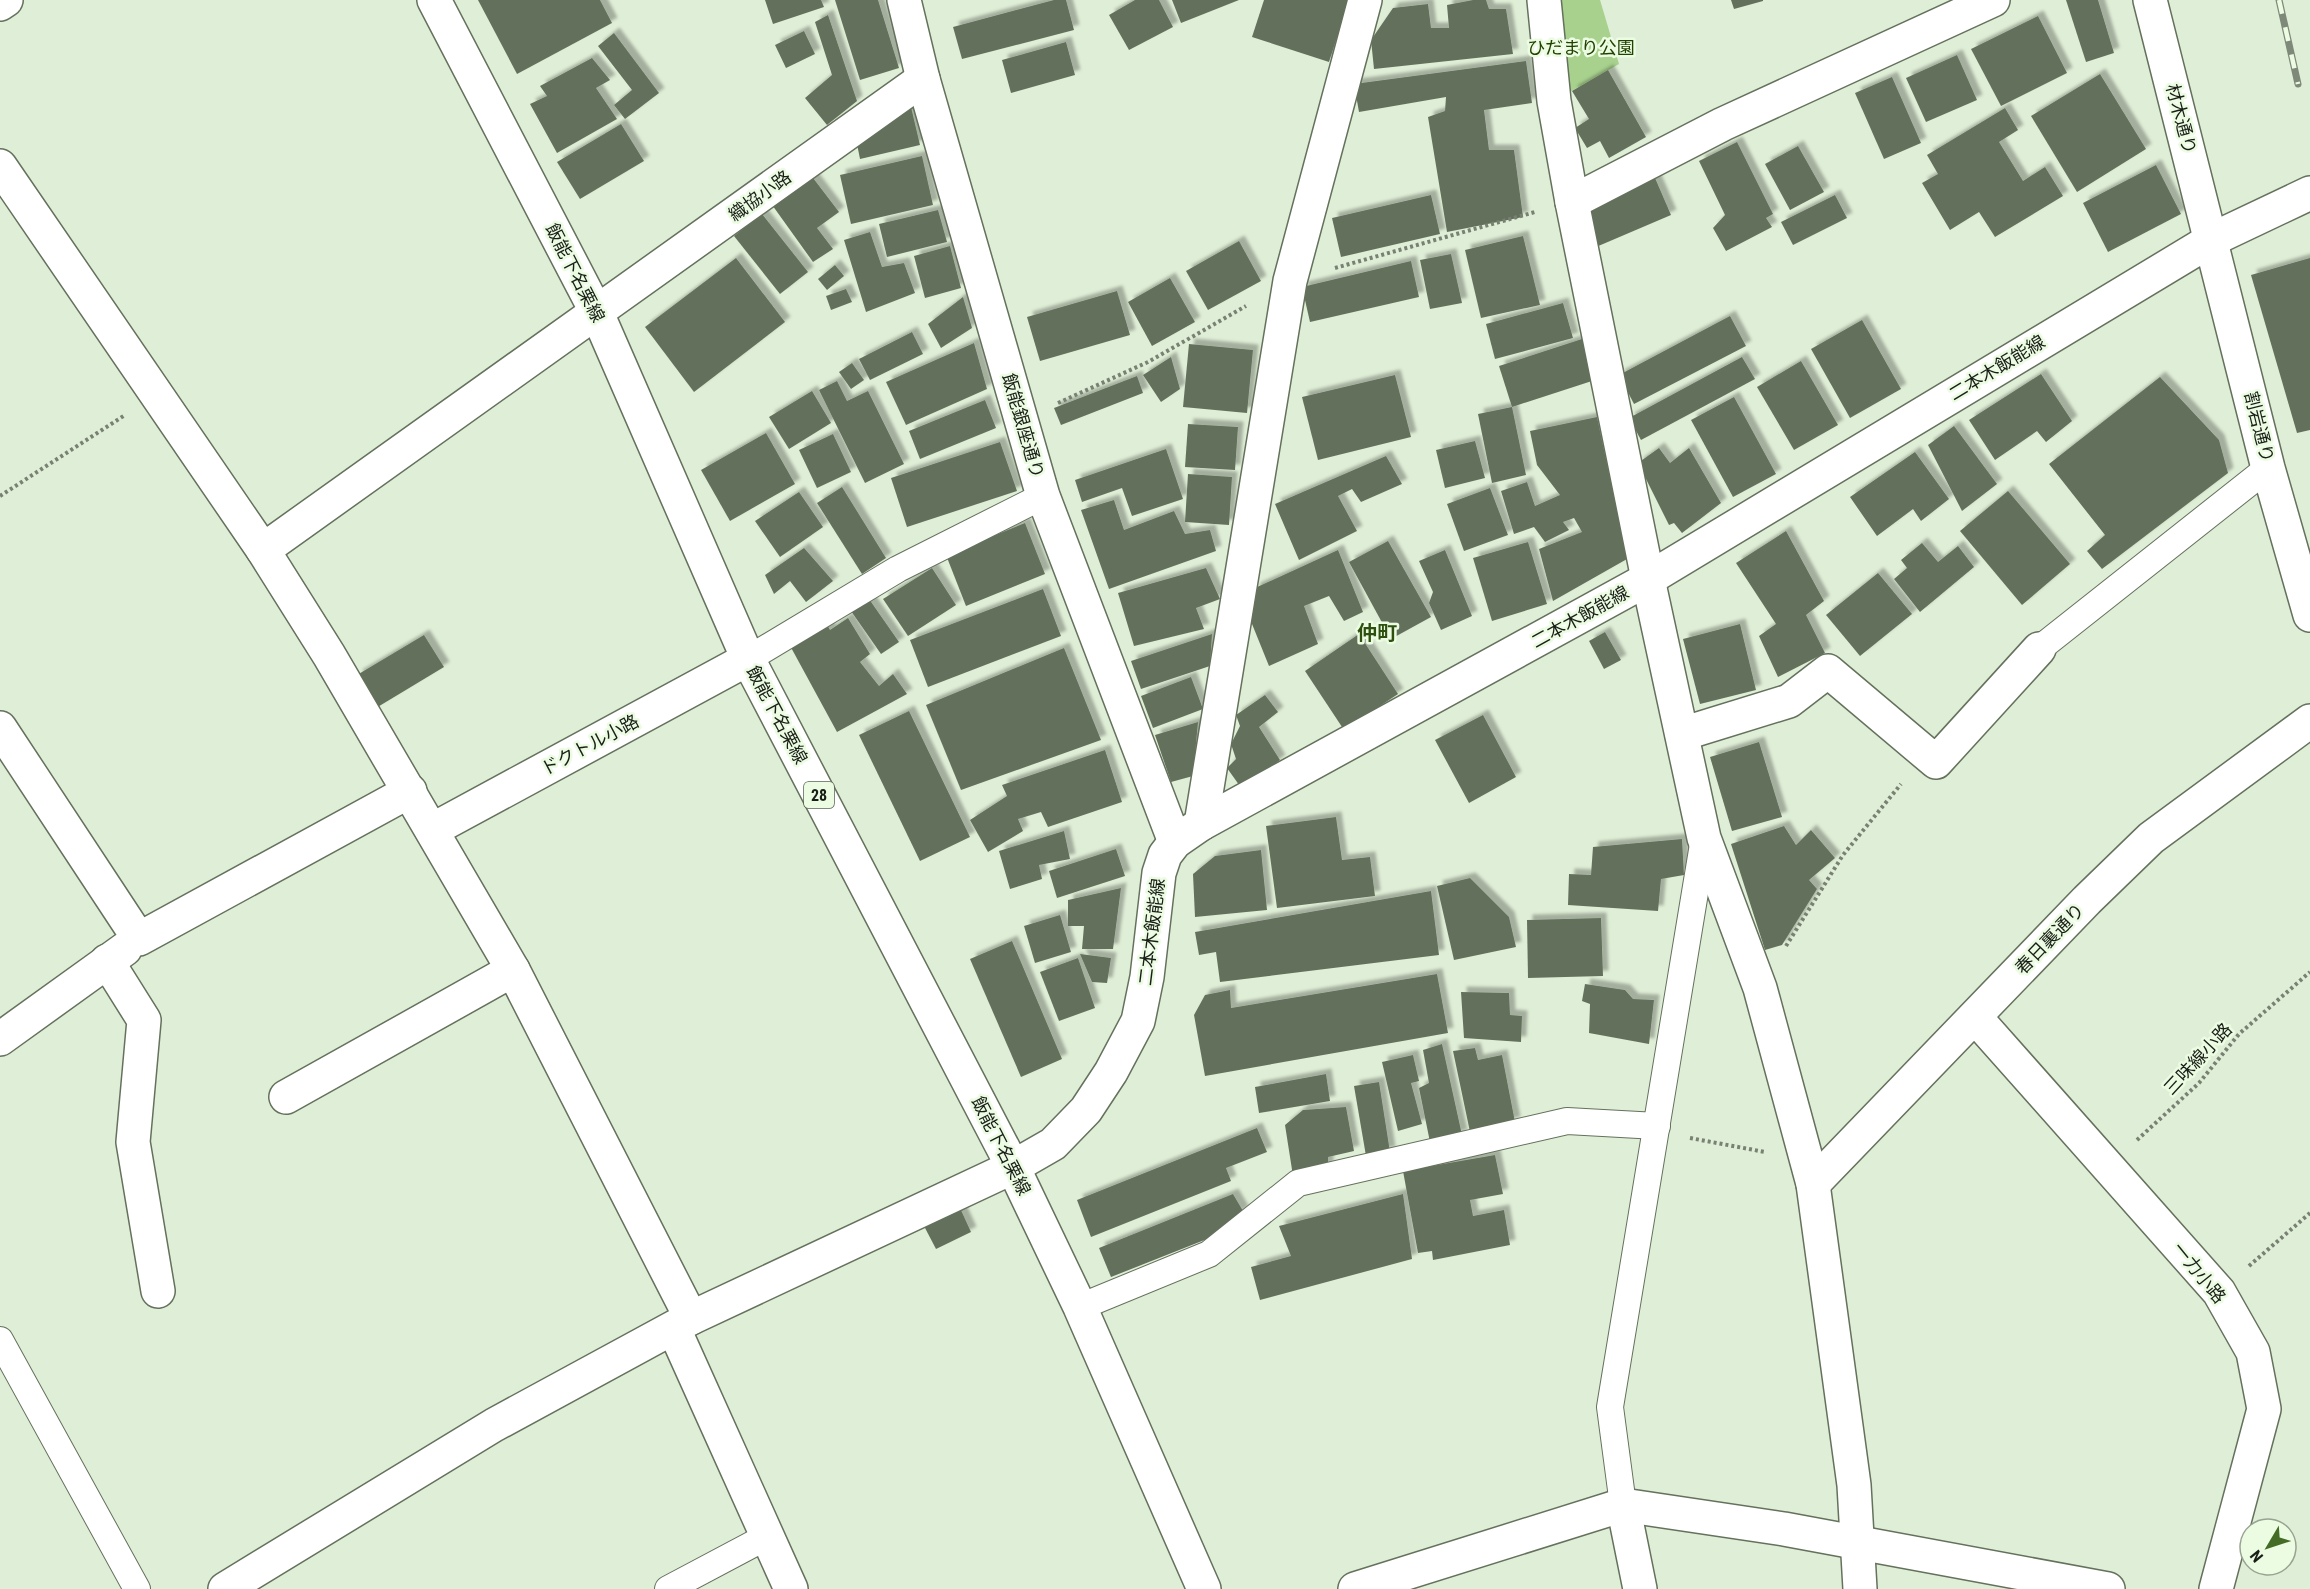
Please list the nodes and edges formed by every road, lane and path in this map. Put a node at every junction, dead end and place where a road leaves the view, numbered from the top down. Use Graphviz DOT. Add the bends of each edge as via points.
graph roads {
  1 [pos="6,0"];
  2 [pos="434,0"];
  3 [pos="904,0"];
  4 [pos="1365,0"];
  5 [pos="1544,0"];
  6 [pos="1993,0"];
  7 [pos="2150,0"];
  8 [pos="0,4"];
  9 [pos="923,79"];
  10 [pos="0,166"];
  11 [pos="2310,193"];
  12 [pos="1572,201"];
  13 [pos="2212,238"];
  14 [pos="1290,281"];
  15 [pos="597,313"];
  16 [pos="156,396"];
  17 [pos="1022,419"];
  18 [pos="2268,468"];
  19 [pos="0,496"];
  20 [pos="1043,496"];
  21 [pos="263,550"];
  22 [pos="1648,579"];
  23 [pos="2310,615"];
  24 [pos="2039,649"];
  25 [pos="748,659"];
  26 [pos="2310,721"];
  27 [pos="0,728"];
  28 [pos="1682,734"];
  29 [pos="1927,754"];
  30 [pos="410,791"];
  31 [pos="432,830"];
  32 [pos="1188,833"];
  33 [pos="1704,838"];
  34 [pos="140,939"];
  35 [pos="107,961"];
  36 [pos="513,970"];
  37 [pos="2310,972"];
  38 [pos="1760,988"];
  39 [pos="1975,1017"];
  40 [pos="0,1039"];
  41 [pos="286,1097"];
  42 [pos="1656,1129"];
  43 [pos="1013,1167"];
  44 [pos="2108,1167"];
  45 [pos="1810,1172"];
  46 [pos="2310,1213"];
  47 [pos="158,1291"];
  48 [pos="2219,1292"];
  49 [pos="1080,1307"];
  50 [pos="683,1324"];
  51 [pos="0,1340"];
  52 [pos="1623,1504"];
  53 [pos="768,1536"];
  54 [pos="1856,1542"];
  55 [pos="137,1589"];
  56 [pos="225,1589"];
  57 [pos="668,1589"];
  58 [pos="791,1589"];
  59 [pos="1204,1589"];
  60 [pos="1355,1589"];
  61 [pos="1640,1589"];
  62 [pos="1860,1589"];
  63 [pos="2108,1589"];
  64 [pos="2216,1589"];
  1 -- 8 [label="street"];
  2 -- 15 [label="street, 飯能下名栗線 / 28"];
  3 -- 9 [label="street, 飯能銀座通り"];
  4 -- 14 [label="street"];
  5 -- 12 [label="street" via="1554,100"];
  6 -- 12 [label="street" via="1723,124"];
  7 -- 13 [label="street, 材木通り"];
  9 -- 15 [label="street, 織協小路"];
  9 -- 17 [label="street, 飯能銀座通り"];
  10 -- 16 [label="street"];
  11 -- 13 [label="street, 二本木飯能線"];
  12 -- 14 [label="path"];
  12 -- 22 [label="street"];
  13 -- 18 [label="street, 割岩通り"];
  13 -- 22 [label="street, 二本木飯能線"];
  14 -- 17 [label="path" via="1148,362"];
  14 -- 32 [label="street"];
  15 -- 21 [label="street, 織協小路"];
  15 -- 25 [label="street, 飯能下名栗線 / 28"];
  16 -- 19 [label="path"];
  16 -- 21 [label="street"];
  17 -- 20 [label="street, 飯能銀座通り"];
  18 -- 23 [label="street, 割岩通り"];
  18 -- 24 [label="lane"];
  20 -- 25 [label="lane" via="898,569"];
  20 -- 32 [label="street, 飯能銀座通り"];
  21 -- 30 [label="street"];
  22 -- 28 [label="street"];
  22 -- 32 [label="street, 二本木飯能線"];
  24 -- 29 [label="street" via="1936,762"];
  25 -- 31 [label="street, ドクトル小路"];
  25 -- 43 [label="street, 飯能下名栗線 / 28"];
  26 -- 39 [label="street, 春日裏通り" via="2151,838"];
  27 -- 34 [label="street"];
  28 -- 29 [label="street" via="1789,701 1828,671"];
  28 -- 33 [label="street"];
  29 -- 38 [label="path" via="1843,855"];
  30 -- 31 [label="street"];
  30 -- 34 [label="street"];
  31 -- 36 [label="street"];
  32 -- 43 [label="street, 二本木飯能線" via="1165,855 1159,873 1138,1021 1086,1110 1053,1144"];
  33 -- 38 [label="street"];
  33 -- 42 [label="lane"];
  34 -- 35 [label="street"];
  35 -- 40 [label="street"];
  35 -- 47 [label="street" via="144,1020 133,1142"];
  36 -- 41 [label="street"];
  36 -- 50 [label="street"];
  37 -- 44 [label="path, 三味線小路" via="2239,1034 2199,1083"];
  38 -- 45 [label="street"];
  39 -- 44 [label="street, 一力小路"];
  39 -- 45 [label="street, 春日裏通り"];
  42 -- 45 [label="path"];
  42 -- 49 [label="lane" via="1567,1121 1298,1183 1209,1254"];
  42 -- 52 [label="lane" via="1610,1407"];
  43 -- 49 [label="street, 飯能下名栗線 / 28"];
  43 -- 50 [label="street, 二本木飯能線"];
  44 -- 48 [label="street, 一力小路"];
  45 -- 54 [label="street" via="1854,1485"];
  46 -- 48 [label="path"];
  48 -- 64 [label="street, 一力小路" via="2253,1352 2264,1409"];
  49 -- 59 [label="street, 飯能下名栗線 / 28"];
  50 -- 53 [label="street"];
  50 -- 56 [label="street, 二本木飯能線" via="494,1425"];
  51 -- 55 [label="lane"];
  52 -- 54 [label="street"];
  52 -- 60 [label="street"];
  52 -- 61 [label="street"];
  53 -- 57 [label="lane"];
  53 -- 58 [label="street"];
  54 -- 62 [label="street"];
  54 -- 63 [label="street"];
}
